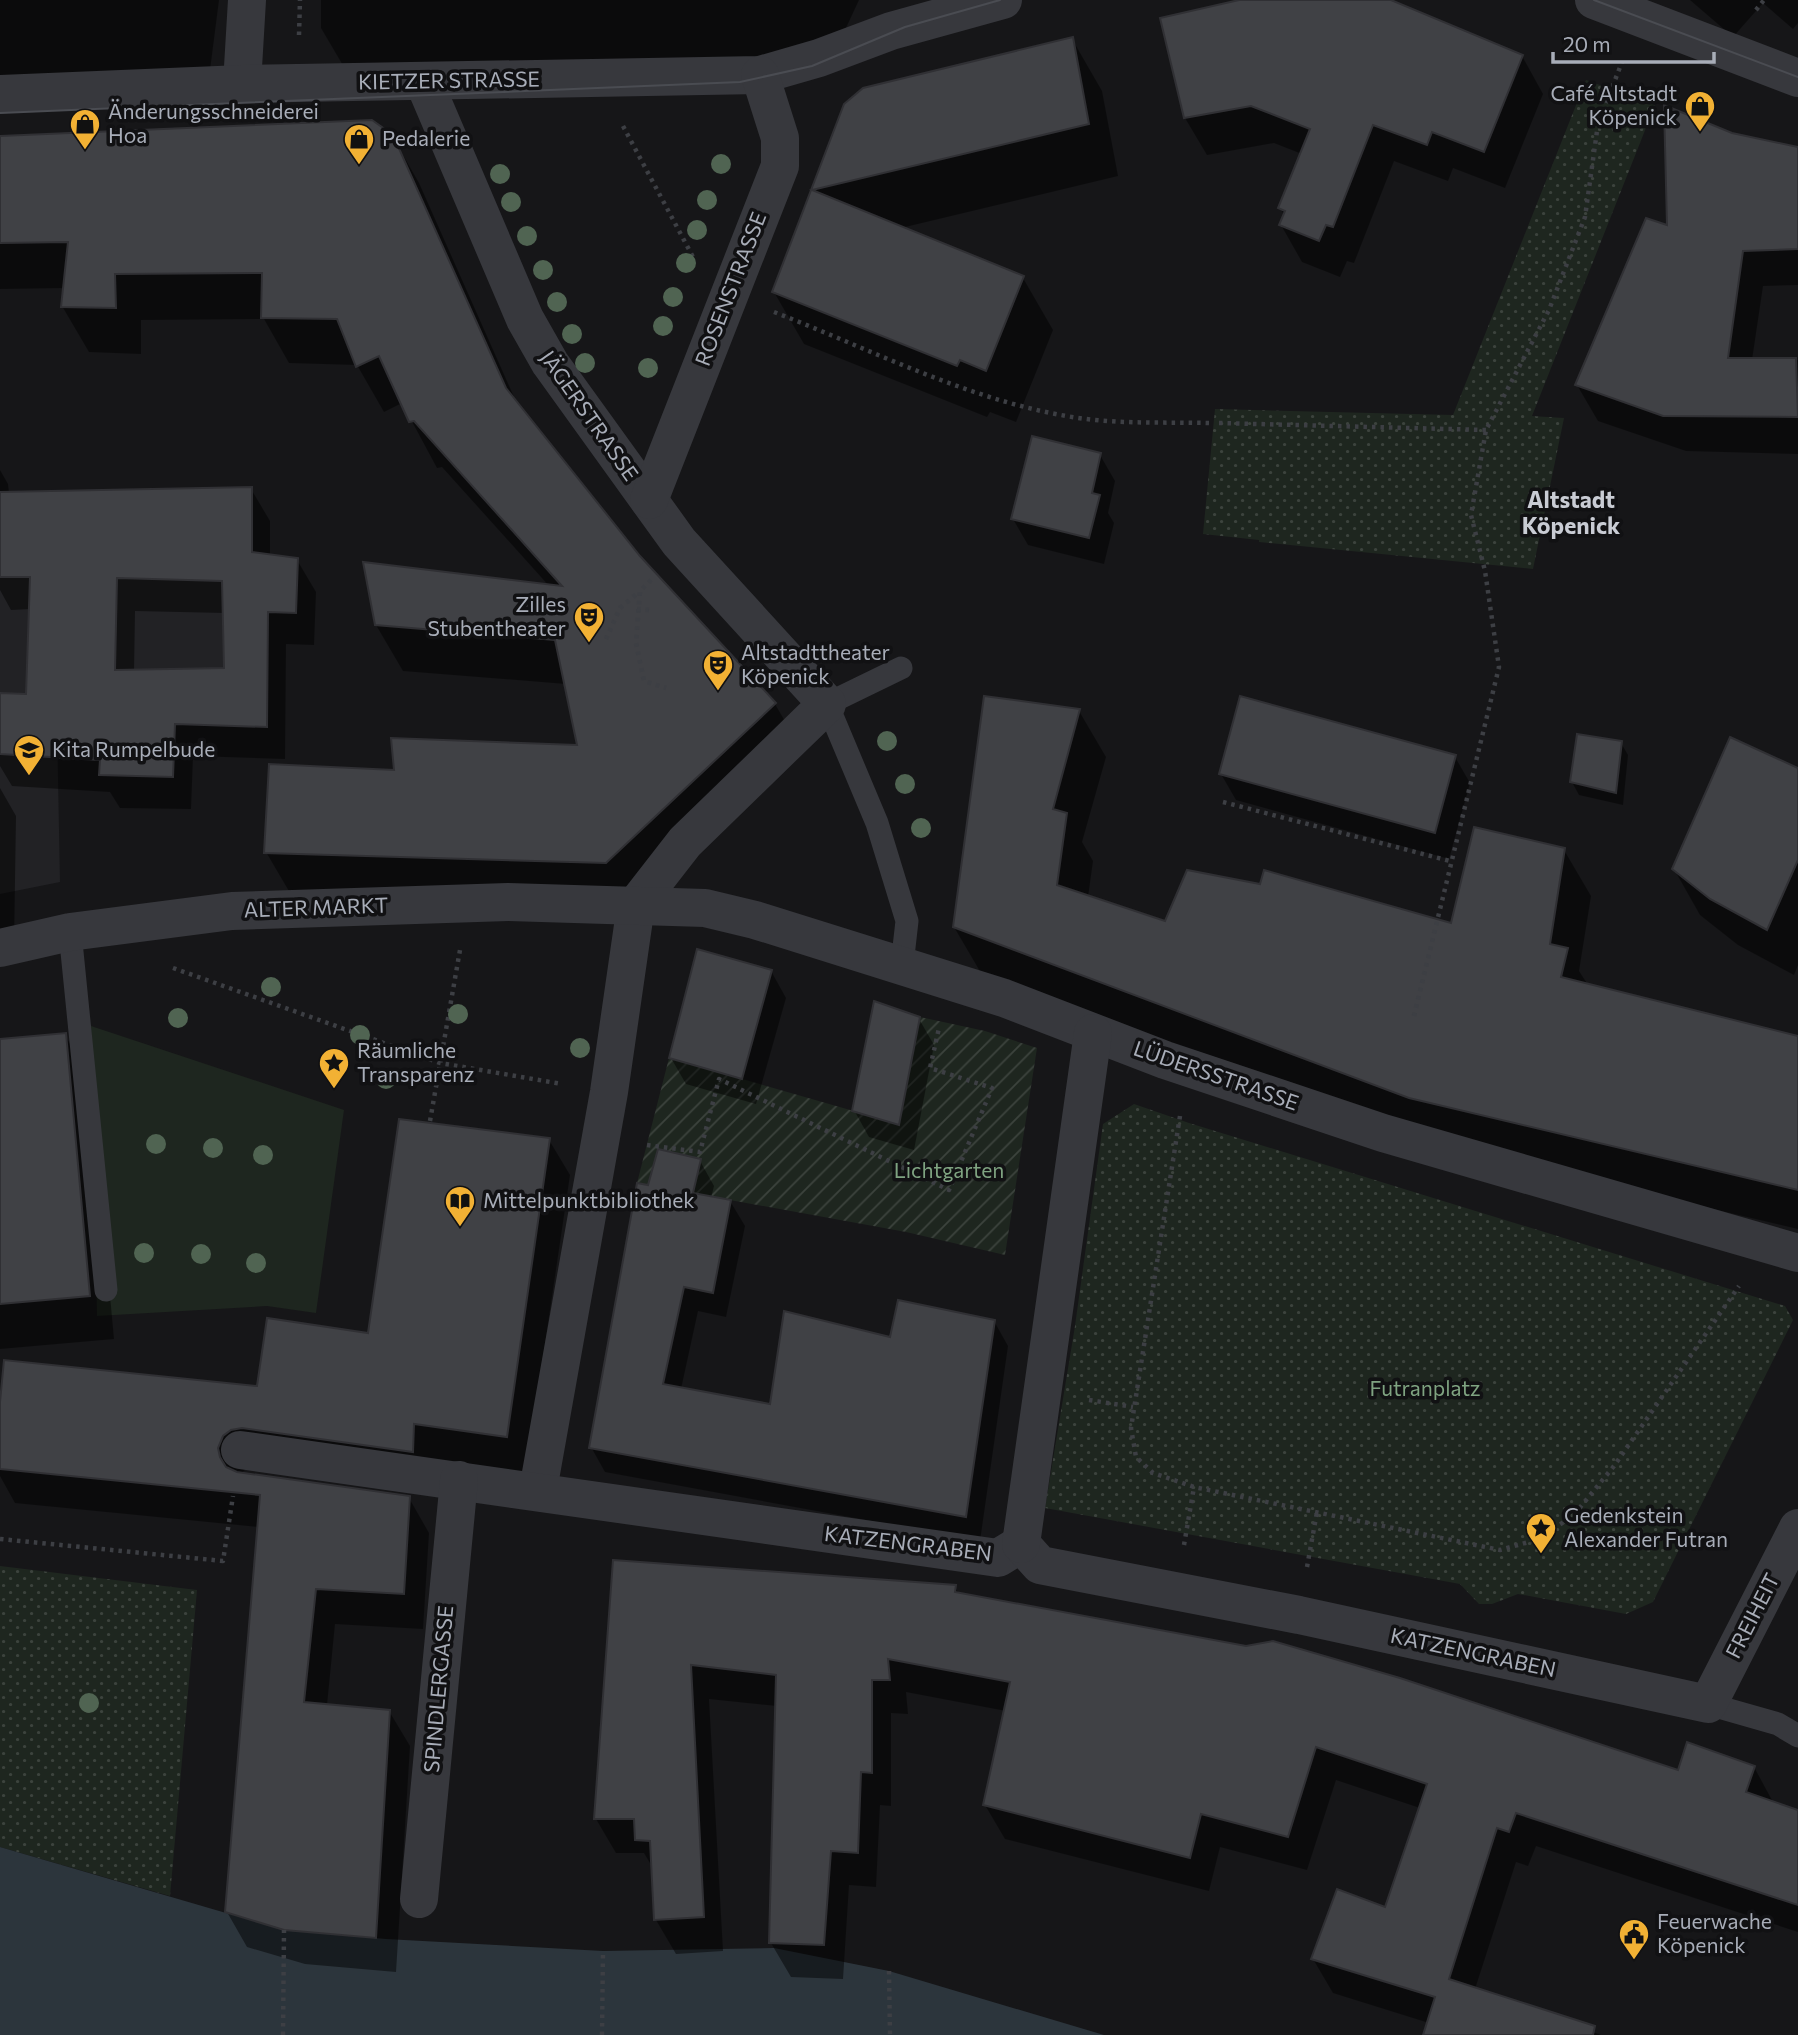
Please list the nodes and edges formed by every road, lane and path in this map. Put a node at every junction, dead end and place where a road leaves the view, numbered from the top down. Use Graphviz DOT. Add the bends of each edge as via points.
graph roads {
  1 [pos="247,0"];
  2 [pos="1003,0"];
  3 [pos="1594,0"];
  4 [pos="1764,0"];
  5 [pos="1755,11"];
  6 [pos="888,16"];
  7 [pos="1640,18"];
  8 [pos="761,75"];
  9 [pos="618,78"];
  10 [pos="1798,78"];
  11 [pos="424,82"];
  12 [pos="242,84"];
  13 [pos="0,93"];
  14 [pos="729,296"];
  15 [pos="1209,423"];
  16 [pos="1219,423"];
  17 [pos="1486,430"];
  18 [pos="649,500"];
  19 [pos="685,549"];
  20 [pos="640,591"];
  21 [pos="637,610"];
  22 [pos="649,610"];
  23 [pos="606,639"];
  24 [pos="901,668"];
  25 [pos="666,688"];
  26 [pos="827,704"];
  27 [pos="1223,802"];
  28 [pos="1450,861"];
  29 [pos="465,904"];
  30 [pos="636,905"];
  31 [pos="70,932"];
  32 [pos="0,948"];
  33 [pos="164,965"];
  34 [pos="902,965"];
  35 [pos="1414,1016"];
  36 [pos="940,1021"];
  37 [pos="1093,1033"];
  38 [pos="440,1063"];
  39 [pos="1188,1066"];
  40 [pos="609,1092"];
  41 [pos="430,1121"];
  42 [pos="601,1138"];
  43 [pos="1783,1249"];
  44 [pos="106,1290"];
  45 [pos="240,1450"];
  46 [pos="459,1480"];
  47 [pos="1194,1488"];
  48 [pos="538,1490"];
  49 [pos="1317,1513"];
  50 [pos="1798,1528"];
  51 [pos="0,1539"];
  52 [pos="1021,1544"];
  53 [pos="1176,1591"];
  54 [pos="1298,1615"];
  55 [pos="1708,1704"];
  56 [pos="1798,1736"];
  57 [pos="419,1899"];
  58 [pos="284,1930"];
  59 [pos="603,1951"];
  60 [pos="890,1971"];
  61 [pos="283,2035"];
  62 [pos="602,2035"];
  63 [pos="890,2035"];
  1 -- 12 [label="street"];
  2 -- 6 [label="street, KIETZER STRASSE"];
  3 -- 7 [label="street"];
  4 -- 5 [label="path"];
  6 -- 8 [label="street, KIETZER STRASSE" via="819,58"];
  7 -- 10 [label="street"];
  7 -- 17 [label="path" via="1598,124 1585,218 1549,310"];
  8 -- 9 [label="street, KIETZER STRASSE"];
  8 -- 14 [label="street, ROSENSTRASSE" via="782,157"];
  9 -- 11 [label="street, KIETZER STRASSE"];
  9 -- 14 [label="path" via="621,123 707,283"];
  11 -- 12 [label="street, KIETZER STRASSE"];
  11 -- 18 [label="street, JÄGERSTRASSE" via="537,341"];
  12 -- 13 [label="street, KIETZER STRASSE"];
  14 -- 15 [label="path" via="972,390 1039,408 1086,419"];
  14 -- 18 [label="street, ROSENSTRASSE"];
  16 -- 17 [label="path"];
  17 -- 28 [label="path" via="1471,515 1485,571 1499,667"];
  18 -- 19 [label="street, JÄGERSTRASSE"];
  19 -- 20 [label="path"];
  19 -- 26 [label="street, JÄGERSTRASSE"];
  20 -- 21 [label="path"];
  20 -- 23 [label="path" via="620,608"];
  21 -- 22 [label="path"];
  21 -- 25 [label="path" via="636,643 644,681"];
  24 -- 26 [label="lane"];
  26 -- 30 [label="street" via="685,842"];
  26 -- 34 [label="lane" via="877,823 907,921"];
  27 -- 28 [label="path"];
  28 -- 35 [label="path"];
  29 -- 30 [label="street, ALTER MARKT"];
  29 -- 31 [label="street, ALTER MARKT" via="232,911"];
  29 -- 38 [label="path"];
  30 -- 34 [label="street, LÜDERSSTRASSE" via="705,908"];
  30 -- 40 [label="street"];
  31 -- 32 [label="street, ALTER MARKT"];
  31 -- 44 [label="lane"];
  33 -- 38 [label="path"];
  34 -- 37 [label="street, LÜDERSSTRASSE"];
  36 -- 42 [label="path" via="930,1068 992,1088 948,1190 719,1079 700,1152"];
  37 -- 39 [label="street, LÜDERSSTRASSE"];
  37 -- 52 [label="street"];
  38 -- 40 [label="path"];
  38 -- 41 [label="path"];
  39 -- 43 [label="street, LÜDERSSTRASSE" via="1383,1133"];
  39 -- 47 [label="path" via="1130,1428 1136,1457 1153,1473"];
  40 -- 42 [label="street"];
  42 -- 48 [label="street"];
  43 -- 49 [label="path" via="1573,1516 1536,1540 1500,1550"];
  45 -- 46 [label="street, KATZENGRABEN"];
  45 -- 51 [label="path" via="223,1561"];
  46 -- 48 [label="street, KATZENGRABEN"];
  46 -- 57 [label="street, SPINDLERGASSE"];
  47 -- 49 [label="path"];
  47 -- 53 [label="path"];
  48 -- 52 [label="street, KATZENGRABEN" via="998,1558"];
  49 -- 54 [label="path"];
  50 -- 55 [label="street, FREIHEIT"];
  52 -- 53 [label="street, KATZENGRABEN" via="1040,1565"];
  53 -- 54 [label="street, KATZENGRABEN"];
  54 -- 55 [label="street, KATZENGRABEN"];
  55 -- 56 [label="lane" via="1778,1724"];
  58 -- 61 [label="path"];
  59 -- 62 [label="path"];
  60 -- 63 [label="path"];
}
